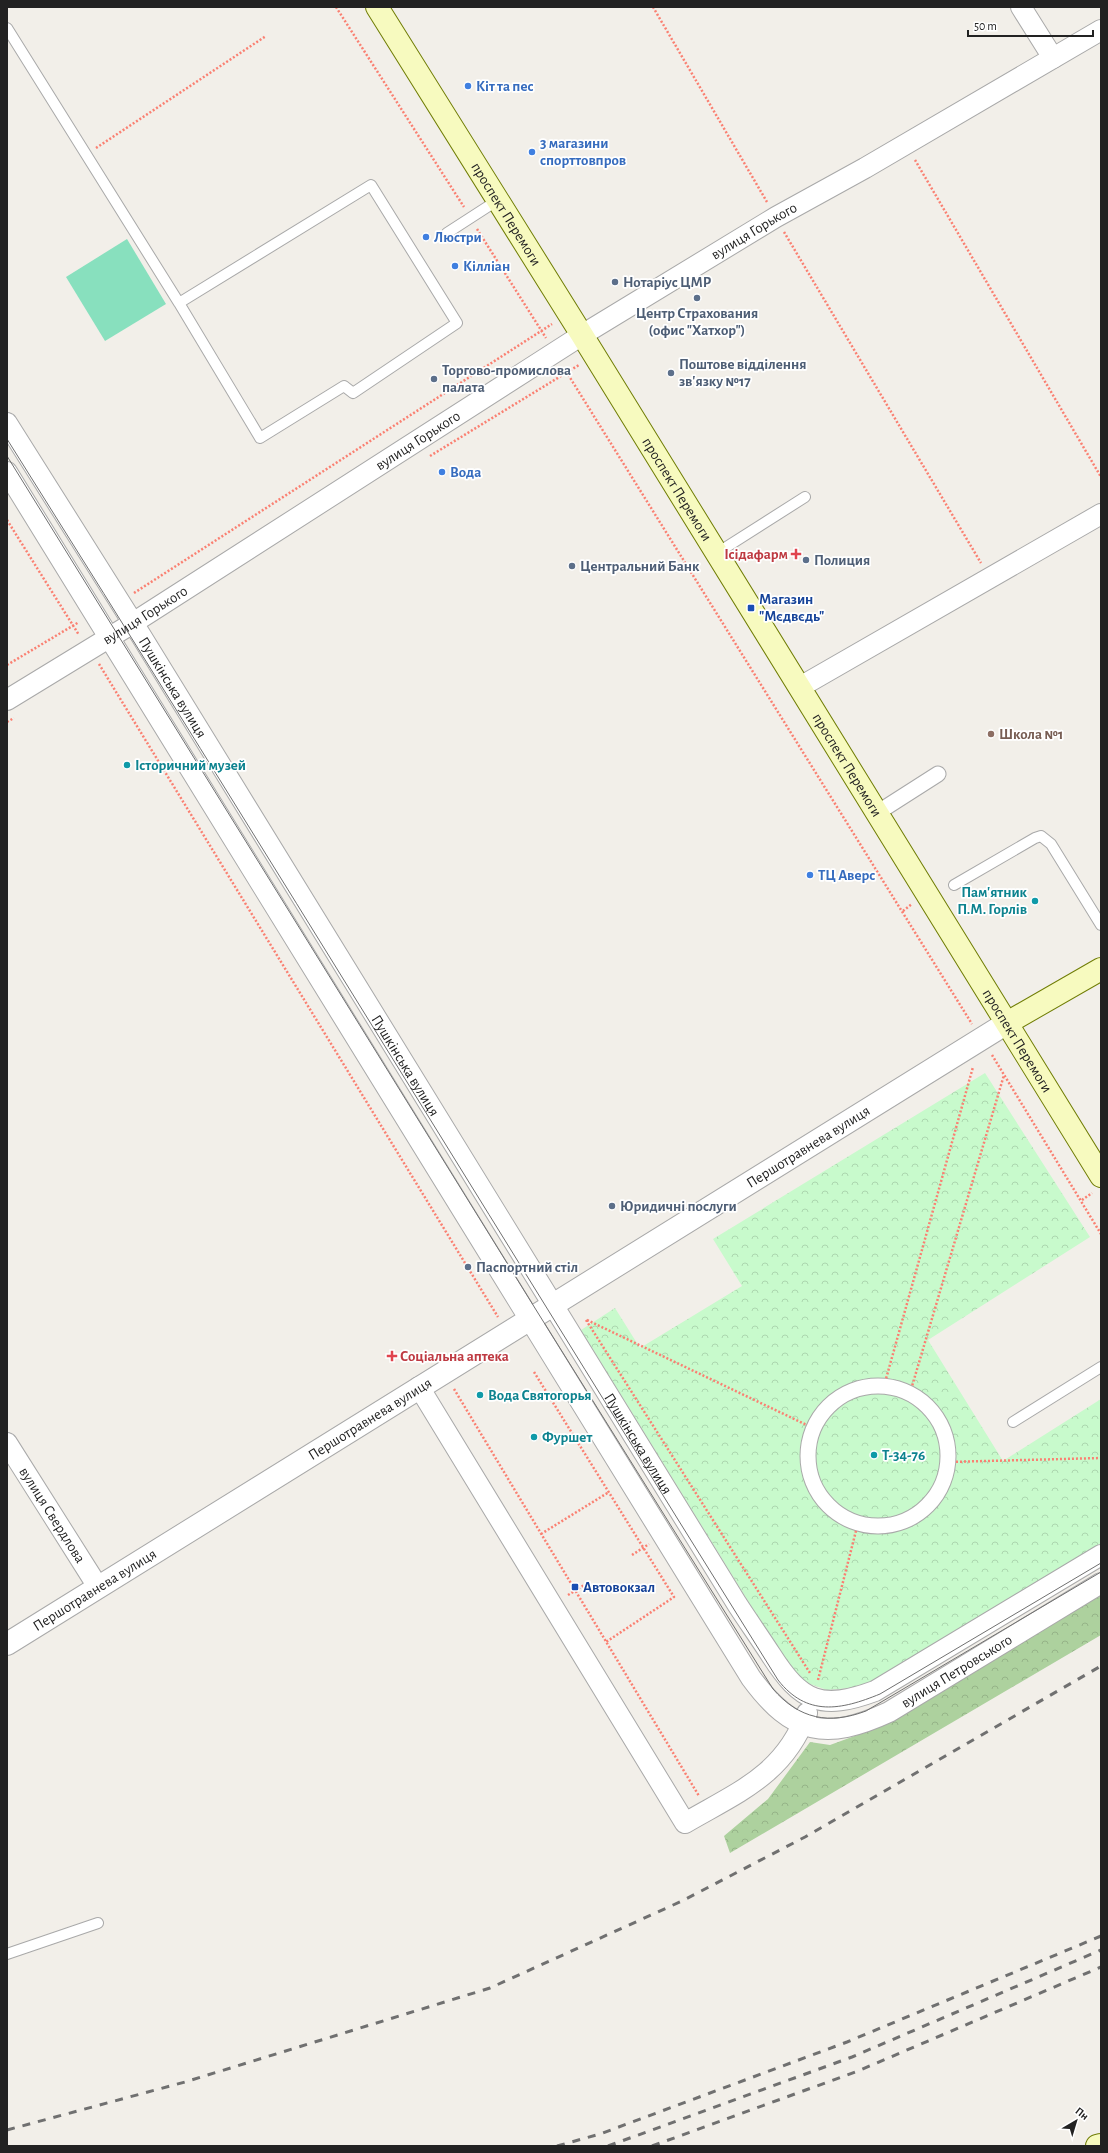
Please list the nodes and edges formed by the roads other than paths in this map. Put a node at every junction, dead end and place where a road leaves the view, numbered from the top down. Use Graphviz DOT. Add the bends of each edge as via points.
graph roads {
  1 [pos="377,7"];
  2 [pos="1021,7"];
  3 [pos="7,28"];
  4 [pos="1099,37"];
  5 [pos="1053,58"];
  6 [pos="498,200"];
  7 [pos="447,233"];
  8 [pos="179,303"];
  9 [pos="582,335"];
  10 [pos="7,423"];
  11 [pos="7,472"];
  12 [pos="805,497"];
  13 [pos="1101,514"];
  14 [pos="717,553"];
  15 [pos="133,623"];
  16 [pos="110,635"];
  17 [pos="800,687"];
  18 [pos="7,700"];
  19 [pos="938,774"];
  20 [pos="877,813"];
  21 [pos="954,885"];
  22 [pos="1101,925"];
  23 [pos="1101,969"];
  24 [pos="1007,1023"];
  25 [pos="1101,1176"];
  26 [pos="553,1304"];
  27 [pos="529,1319"];
  28 [pos="1101,1367"];
  29 [pos="419,1387"];
  30 [pos="1013,1422"];
  31 [pos="7,1443"];
  32 [pos="858,1523"];
  33 [pos="1101,1555"];
  34 [pos="1101,1583"];
  35 [pos="98,1587"];
  36 [pos="7,1644"];
  37 [pos="813,1698"];
  38 [pos="803,1725"];
  39 [pos="98,1923"];
  40 [pos="7,1954"];
  41 [pos="1101,2145"];
  42 [pos="1097,2146"];
  1 -- 6 [label="main road, проспект Перемоги"];
  2 -- 5 [label="street"];
  3 -- 8 [label="lane"];
  4 -- 5 [label="street, вулиця Горького"];
  5 -- 9 [label="street, вулиця Горького" via="866,168 776,217"];
  6 -- 7 [label="lane"];
  6 -- 9 [label="main road, проспект Перемоги"];
  8 -- 8 [label="lane" via="371,185 416,251 456,323 353,393 344,386 260,438"];
  9 -- 14 [label="main road, проспект Перемоги"];
  9 -- 15 [label="street, вулиця Горького"];
  10 -- 15 [label="street, Пушкінська вулиця"];
  11 -- 16 [label="street, Пушкінська вулиця"];
  12 -- 14 [label="lane"];
  13 -- 17 [label="street"];
  14 -- 17 [label="main road, проспект Перемоги"];
  15 -- 16 [label="street, вулиця Горького"];
  15 -- 26 [label="street, Пушкінська вулиця"];
  16 -- 18 [label="street, вулиця Горького"];
  16 -- 27 [label="street, Пушкінська вулиця"];
  17 -- 20 [label="main road, проспект Перемоги"];
  19 -- 20 [label="street"];
  20 -- 24 [label="main road, проспект Перемоги"];
  21 -- 22 [label="lane" via="1041,836 1051,844"];
  23 -- 24 [label="main road, Першотравнева вулиця"];
  24 -- 25 [label="main road, проспект Перемоги"];
  24 -- 26 [label="street, Першотравнева вулиця"];
  26 -- 27 [label="street, Першотравнева вулиця"];
  26 -- 37 [label="street, Пушкінська вулиця" via="783,1674 791,1685"];
  27 -- 29 [label="street, Першотравнева вулиця"];
  27 -- 38 [label="street, Пушкінська вулиця" via="751,1678 768,1701"];
  28 -- 30 [label="lane"];
  29 -- 35 [label="street, Першотравнева вулиця"];
  29 -- 38 [label="street" via="685,1823 764,1776 778,1764"];
  31 -- 35 [label="street, вулиця Свердлова"];
  32 -- 32 [label="street" via="842,1516 818,1493 811,1478 808,1461 813,1428 822,1413 850,1392 866,1387 884,1386 910,1393 924,1403 943,1429 948,1445 945,1477 939,1492 930,1504 904,1522 888,1526"];
  33 -- 37 [label="street, вулиця Петровського" via="875,1690 862,1696 836,1700"];
  34 -- 38 [label="street, вулиця Петровського" via="889,1712 867,1722 844,1728 822,1729"];
  35 -- 36 [label="street, Першотравнева вулиця"];
  37 -- 38 [label="street"];
  39 -- 40 [label="lane"];
  41 -- 42 [label="main road"];
}
